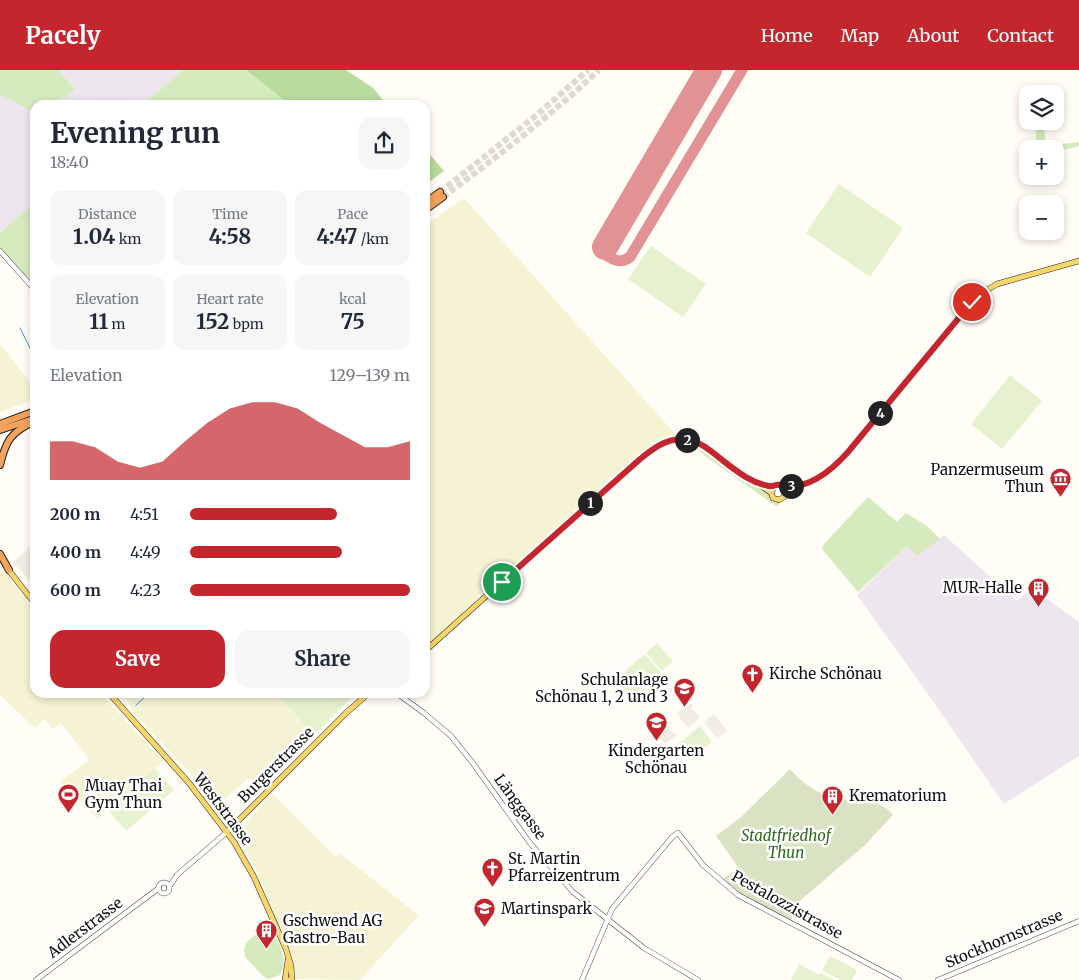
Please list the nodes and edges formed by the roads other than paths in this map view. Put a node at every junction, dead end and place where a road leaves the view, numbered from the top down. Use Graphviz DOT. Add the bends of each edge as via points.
graph roads {
  1 [pos="430,200"];
  2 [pos="430,205"];
  3 [pos="0,251"];
  4 [pos="1079,261"];
  5 [pos="30,284"];
  6 [pos="30,413"];
  7 [pos="30,421"];
  8 [pos="30,422"];
  9 [pos="0,424"];
  10 [pos="0,430"];
  11 [pos="1,462"];
  12 [pos="760,484"];
  13 [pos="774,486"];
  14 [pos="785,490"];
  15 [pos="771,493"];
  16 [pos="0,554"];
  17 [pos="0,560"];
  18 [pos="8,570"];
  19 [pos="30,598"];
  20 [pos="430,647"];
  21 [pos="113,698"];
  22 [pos="363,698"];
  23 [pos="404,698"];
  24 [pos="227,832"];
  25 [pos="177,875"];
  26 [pos="164,883"];
  27 [pos="169,886"];
  28 [pos="159,888"];
  29 [pos="162,893"];
  30 [pos="148,897"];
  31 [pos="607,918"];
  32 [pos="1079,922"];
  33 [pos="289,958"];
  34 [pos="36,980"];
  35 [pos="284,980"];
  36 [pos="291,980"];
  37 [pos="582,980"];
  38 [pos="698,980"];
  39 [pos="899,980"];
  40 [pos="938,980"];
  1 -- 2 [label="highway" via="441,195"];
  3 -- 5 [label="street"];
  4 -- 14 [label="main road" via="1004,281 979,295 843,458 824,473"];
  6 -- 9 [label="highway"];
  7 -- 10 [label="highway"];
  8 -- 11 [label="highway" via="12,436 5,446"];
  12 -- 13 [label="main road"];
  12 -- 15 [label="main road"];
  12 -- 20 [label="main road" via="694,441 679,439 661,445 632,466"];
  13 -- 14 [label="main road" via="780,485"];
  13 -- 15 [label="main road"];
  14 -- 15 [label="main road" via="784,497 779,500"];
  16 -- 18 [label="highway"];
  17 -- 18 [label="main road"];
  18 -- 19 [label="main road"];
  21 -- 24 [label="main road, Weststrasse" via="189,783"];
  22 -- 24 [label="main road, Burgerstrasse"];
  23 -- 31 [label="street, Länggasse" via="451,736 533,847 567,886"];
  24 -- 25 [label="street, Burgerstrasse"];
  24 -- 33 [label="main road, Weststrasse" via="254,877"];
  25 -- 26 [label="street, Burgerstrasse"];
  25 -- 27 [label="street, Burgerstrasse"];
  26 -- 27 [label="street"];
  26 -- 28 [label="street"];
  27 -- 29 [label="street" via="168,892"];
  28 -- 29 [label="street"];
  28 -- 30 [label="street, Adlerstrasse"];
  29 -- 30 [label="street, Adlerstrasse"];
  30 -- 34 [label="street, Adlerstrasse"];
  31 -- 37 [label="street"];
  31 -- 38 [label="street, Länggasse" via="650,952"];
  31 -- 39 [label="street, Pestalozzistrasse" via="622,895 678,833 703,865 738,895"];
  32 -- 40 [label="street, Stockhornstrasse"];
  33 -- 35 [label="main road"];
  33 -- 36 [label="main road, Weststrasse"];
  35 -- 36 [label="main road"];
}
